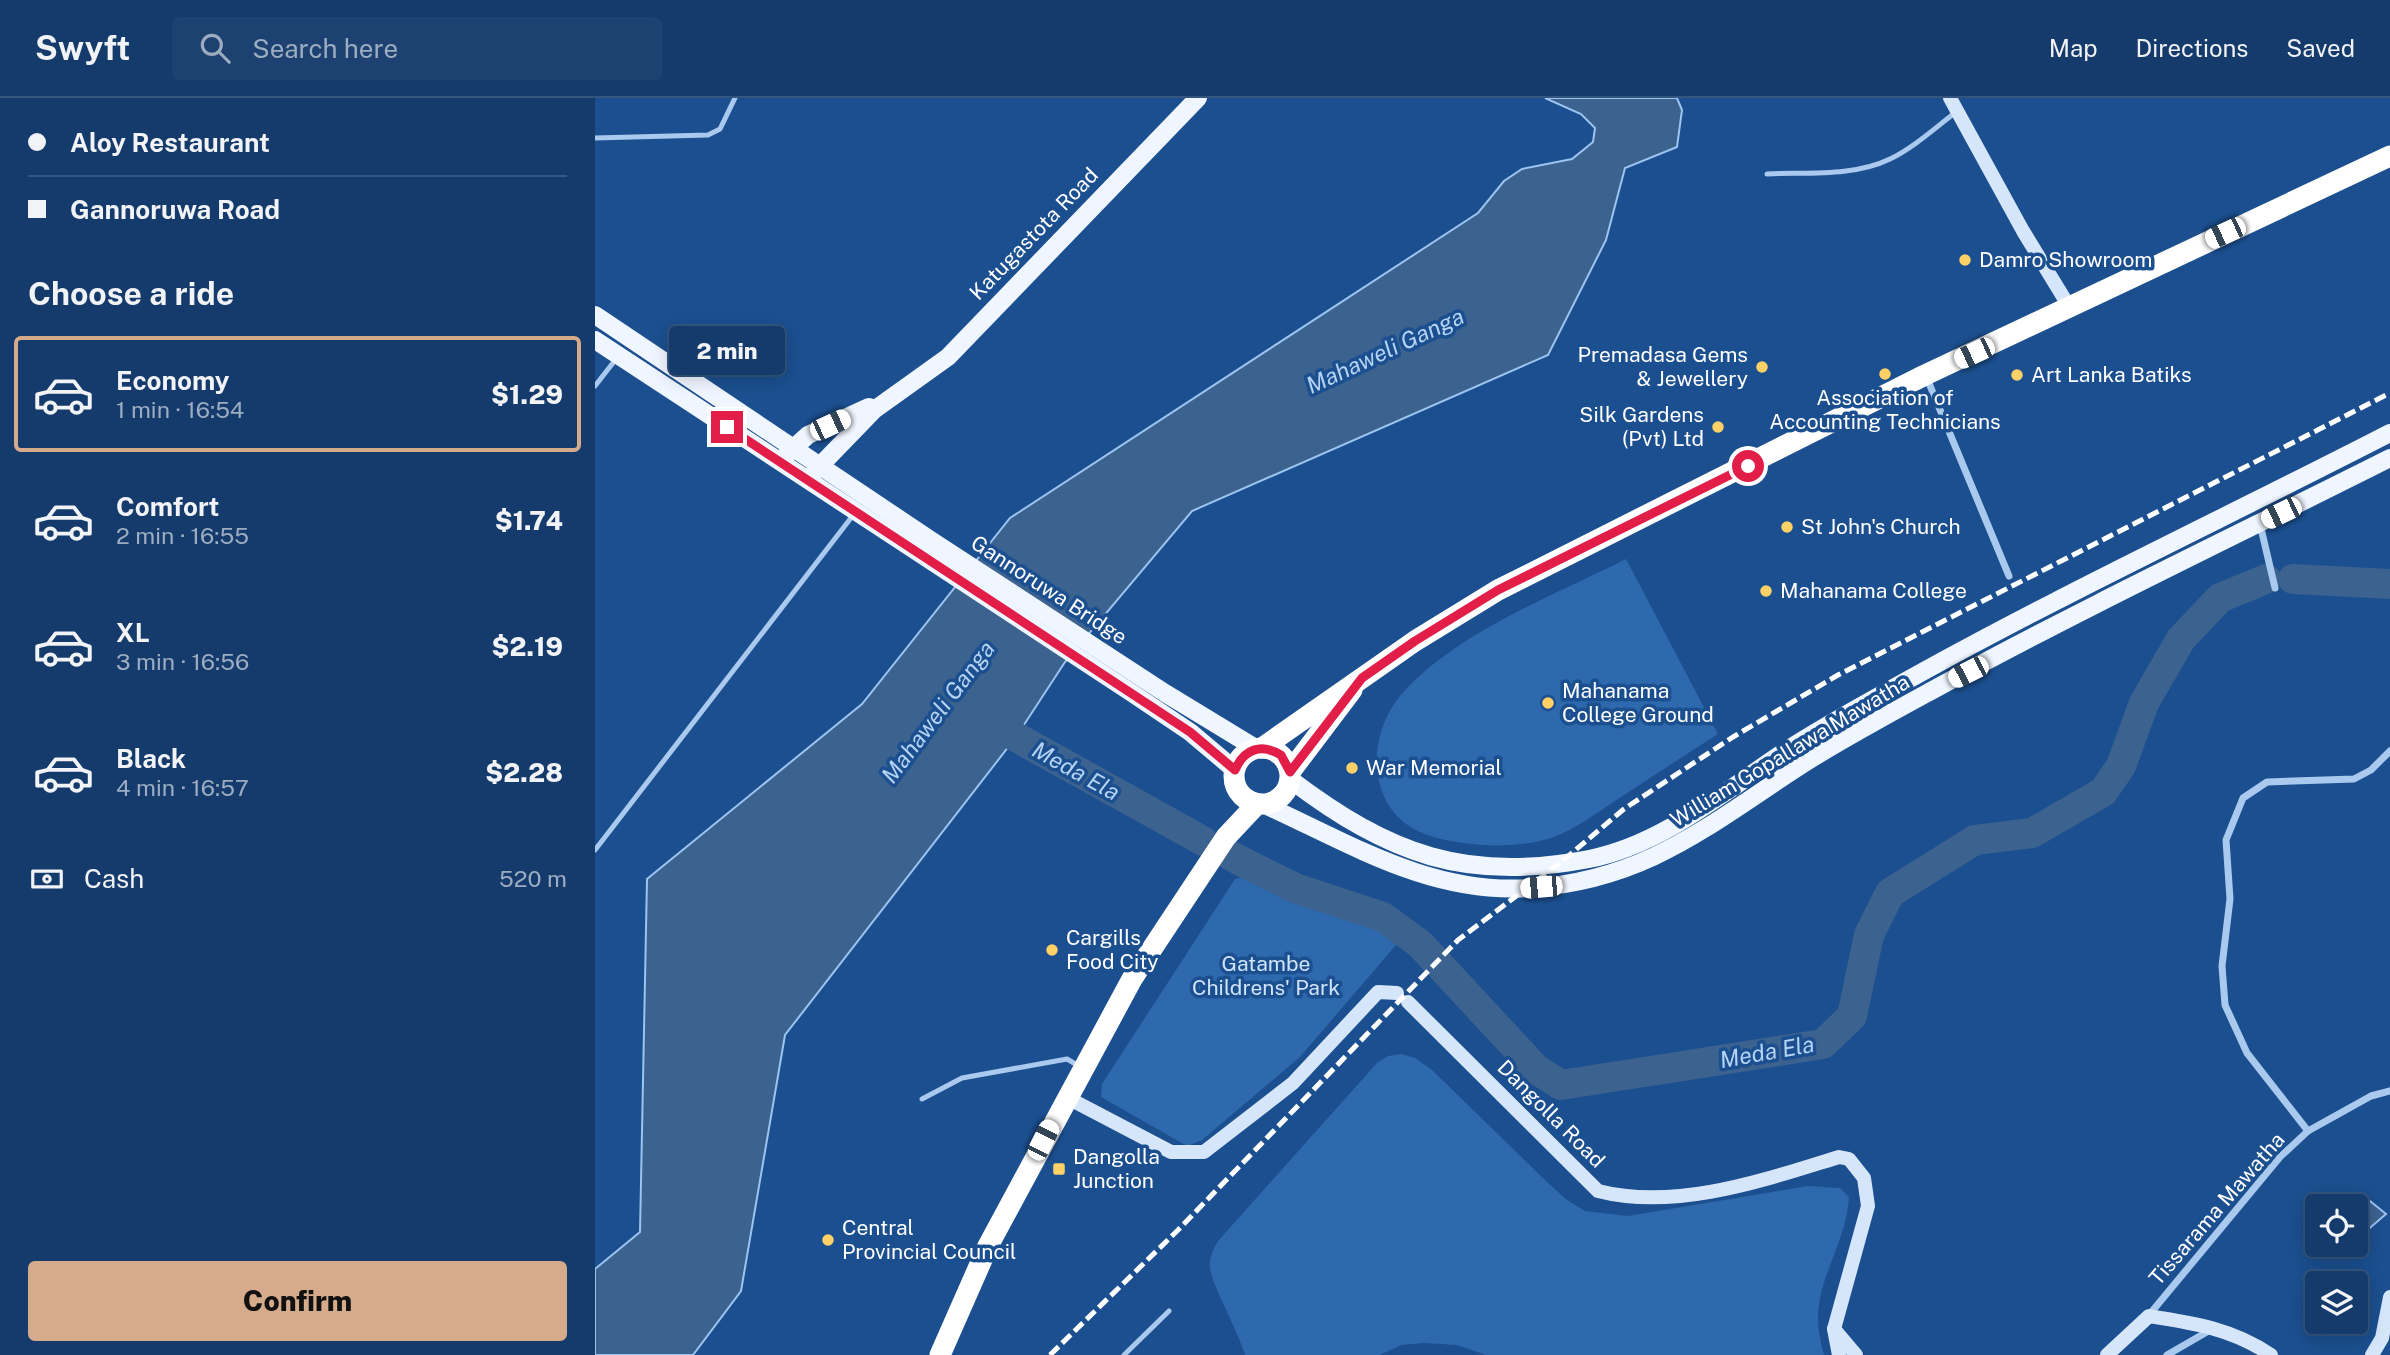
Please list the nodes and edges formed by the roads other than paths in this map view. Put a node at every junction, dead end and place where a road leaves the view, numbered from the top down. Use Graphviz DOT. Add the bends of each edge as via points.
graph roads {
  1 [pos="736,98"];
  2 [pos="1198,98"];
  3 [pos="1950,98"];
  4 [pos="1959,110"];
  5 [pos="595,138"];
  6 [pos="2390,156"];
  7 [pos="1767,174"];
  8 [pos="2070,308"];
  9 [pos="595,315"];
  10 [pos="595,340"];
  11 [pos="618,356"];
  12 [pos="1925,375"];
  13 [pos="595,386"];
  14 [pos="898,393"];
  15 [pos="2390,433"];
  16 [pos="792,447"];
  17 [pos="2390,458"];
  18 [pos="781,462"];
  19 [pos="819,465"];
  20 [pos="808,481"];
  21 [pos="869,497"];
  22 [pos="856,512"];
  23 [pos="2259,524"];
  24 [pos="927,549"];
  25 [pos="2009,576"];
  26 [pos="2275,588"];
  27 [pos="1362,678"];
  28 [pos="1137,685"];
  29 [pos="1260,748"];
  30 [pos="2390,751"];
  31 [pos="1290,776"];
  32 [pos="1235,777"];
  33 [pos="1261,804"];
  34 [pos="595,836"];
  35 [pos="1226,837"];
  36 [pos="602,841"];
  37 [pos="595,850"];
  38 [pos="1082,1067"];
  39 [pos="2390,1091"];
  40 [pos="1066,1097"];
  41 [pos="922,1099"];
  42 [pos="2308,1131"];
  43 [pos="2390,1297"];
  44 [pos="1169,1311"];
  45 [pos="2149,1316"];
  46 [pos="2216,1327"];
  47 [pos="1834,1329"];
  48 [pos="2382,1338"];
  49 [pos="940,1355"];
  50 [pos="1124,1355"];
  51 [pos="1839,1355"];
  52 [pos="1856,1355"];
  53 [pos="2107,1355"];
  54 [pos="2167,1355"];
  55 [pos="2271,1355"];
  56 [pos="2371,1355"];
  57 [pos="2384,1355"];
  1 -- 5 [label="lane" via="720,129 708,135"];
  2 -- 14 [label="main road, Katugastota Road" via="948,357"];
  3 -- 4 [label="street"];
  4 -- 7 [label="lane" via="1891,158 1875,164 1847,171"];
  4 -- 8 [label="street"];
  6 -- 8 [label="highway"];
  8 -- 12 [label="highway"];
  9 -- 16 [label="main road"];
  10 -- 11 [label="main road"];
  11 -- 13 [label="lane"];
  11 -- 18 [label="main road"];
  12 -- 25 [label="street"];
  12 -- 27 [label="highway" via="1498,590"];
  14 -- 16 [label="main road, Katugastota Road"];
  14 -- 19 [label="main road, Katugastota Road"];
  15 -- 31 [label="main road, William Gopallawa Mawatha" via="1960,651 1838,719 1667,828 1618,851 1581,860 1514,866 1426,857 1368,833"];
  16 -- 18 [label="main road"];
  16 -- 19 [label="main road"];
  17 -- 23 [label="main road, William Gopallawa Mawatha"];
  18 -- 20 [label="main road"];
  19 -- 20 [label="main road, Katugastota Road"];
  19 -- 21 [label="main road"];
  20 -- 22 [label="main road"];
  21 -- 22 [label="lane"];
  21 -- 24 [label="main road"];
  22 -- 24 [label="main road"];
  22 -- 36 [label="lane"];
  23 -- 26 [label="street"];
  23 -- 33 [label="main road, William Gopallawa Mawatha" via="1944,684 1813,758 1686,842 1608,876 1527,888 1457,884 1387,864"];
  24 -- 28 [label="main road, Gannoruwa Bridge"];
  27 -- 29 [label="highway"];
  27 -- 31 [label="highway"];
  28 -- 29 [label="main road"];
  28 -- 32 [label="main road"];
  29 -- 31 [label="highway" via="1281,755"];
  29 -- 32 [label="highway" via="1239,760"];
  30 -- 42 [label="street" via="2354,779 2267,782 2243,798 2226,840 2230,899 2223,966 2225,1005 2247,1053"];
  31 -- 33 [label="highway" via="1286,792 1277,801"];
  32 -- 33 [label="highway" via="1240,794"];
  32 -- 35 [label="highway"];
  33 -- 35 [label="highway"];
  34 -- 36 [label="lane"];
  35 -- 38 [label="highway" via="1132,979"];
  36 -- 37 [label="lane"];
  38 -- 40 [label="highway"];
  38 -- 41 [label="lane" via="1066,1059 962,1078"];
  39 -- 42 [label="street, Tissarama Mawatha" via="2371,1096"];
  40 -- 47 [label="street, Dangolla Road" via="1171,1152 1204,1152 1293,1083 1378,992 1402,998 1598,1191 1626,1198 1683,1194 1761,1181 1839,1157 1849,1159 1864,1178 1868,1206"];
  40 -- 49 [label="highway" via="988,1246"];
  42 -- 45 [label="street, Tissarama Mawatha" via="2280,1157"];
  43 -- 48 [label="street"];
  44 -- 50 [label="lane"];
  45 -- 46 [label="street"];
  45 -- 53 [label="street"];
  46 -- 54 [label="street"];
  46 -- 55 [label="street" via="2248,1339"];
  47 -- 51 [label="street"];
  47 -- 52 [label="street"];
  48 -- 56 [label="street"];
  48 -- 57 [label="street"];
}
